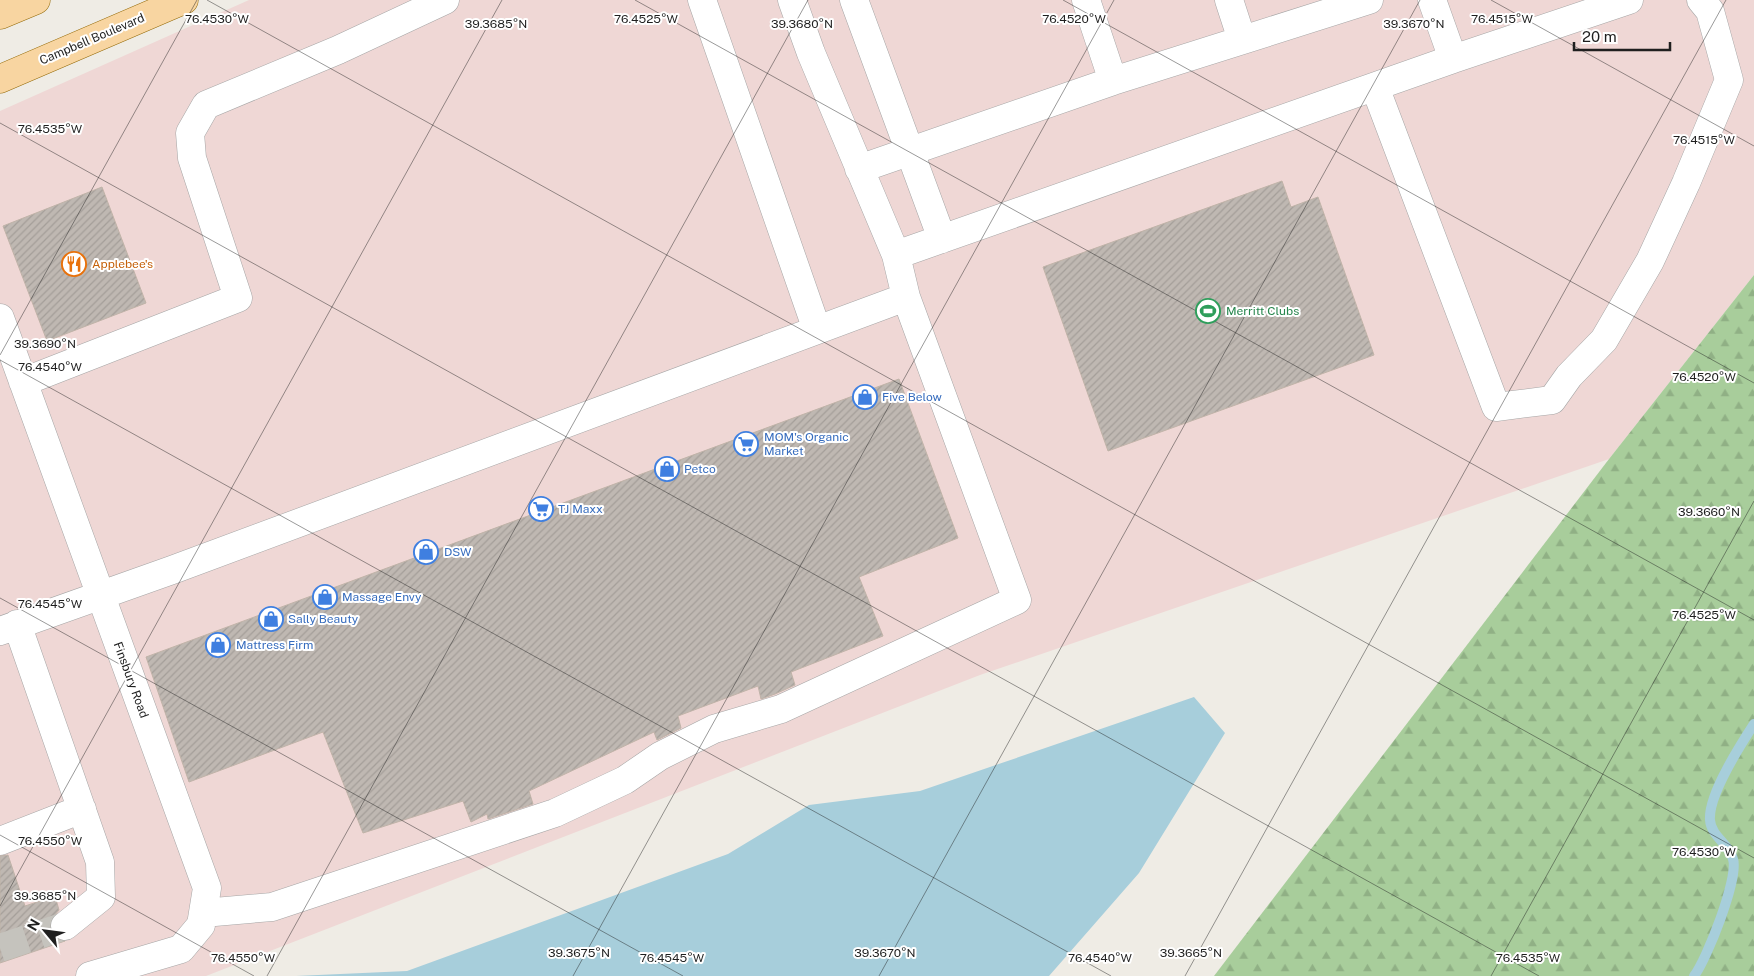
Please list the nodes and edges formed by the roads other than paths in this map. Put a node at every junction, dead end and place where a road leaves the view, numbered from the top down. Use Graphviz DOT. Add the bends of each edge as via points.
graph roads {
  1 [pos="36,0"];
  2 [pos="184,0"];
  3 [pos="445,0"];
  4 [pos="702,0"];
  5 [pos="792,0"];
  6 [pos="854,0"];
  7 [pos="1086,0"];
  8 [pos="1229,0"];
  9 [pos="1369,0"];
  10 [pos="1432,0"];
  11 [pos="1629,0"];
  12 [pos="1701,0"];
  13 [pos="0,15"];
  14 [pos="1242,40"];
  15 [pos="1452,59"];
  16 [pos="0,79"];
  17 [pos="1113,81"];
  18 [pos="1375,86"];
  19 [pos="909,150"];
  20 [pos="858,169"];
  21 [pos="942,239"];
  22 [pos="896,255"];
  23 [pos="906,297"];
  24 [pos="0,318"];
  25 [pos="817,330"];
  26 [pos="23,382"];
  27 [pos="101,596"];
  28 [pos="9,628"];
  29 [pos="82,809"];
  30 [pos="0,841"];
  31 [pos="203,913"];
  32 [pos="65,926"];
  33 [pos="90,976"];
  1 -- 13 [label="main road"];
  2 -- 16 [label="main road, Campbell Boulevard"];
  3 -- 26 [label="street" via="338,50 206,105 190,132 192,158 238,298"];
  4 -- 25 [label="street"];
  5 -- 20 [label="street"];
  6 -- 19 [label="street"];
  7 -- 17 [label="street"];
  8 -- 14 [label="street"];
  9 -- 14 [label="street"];
  10 -- 15 [label="street"];
  11 -- 15 [label="street"];
  12 -- 18 [label="street" via="1710,11 1729,80 1650,261 1604,340 1569,376 1552,400 1496,407"];
  14 -- 17 [label="street"];
  15 -- 18 [label="street"];
  17 -- 19 [label="street"];
  18 -- 21 [label="street"];
  19 -- 20 [label="street"];
  19 -- 21 [label="street"];
  20 -- 22 [label="street"];
  21 -- 22 [label="street"];
  22 -- 23 [label="street"];
  23 -- 25 [label="street"];
  23 -- 31 [label="street" via="1017,600 780,709 714,729 660,756 625,780 555,813 272,907"];
  24 -- 26 [label="street, Finsbury Road"];
  25 -- 27 [label="street"];
  26 -- 27 [label="street, Finsbury Road"];
  27 -- 28 [label="street"];
  27 -- 31 [label="street, Finsbury Road" via="207,888"];
  28 -- 29 [label="street"];
  29 -- 30 [label="street"];
  29 -- 32 [label="street" via="100,862 101,897"];
  31 -- 33 [label="street, Finsbury Road" via="201,925 181,949"];
}
